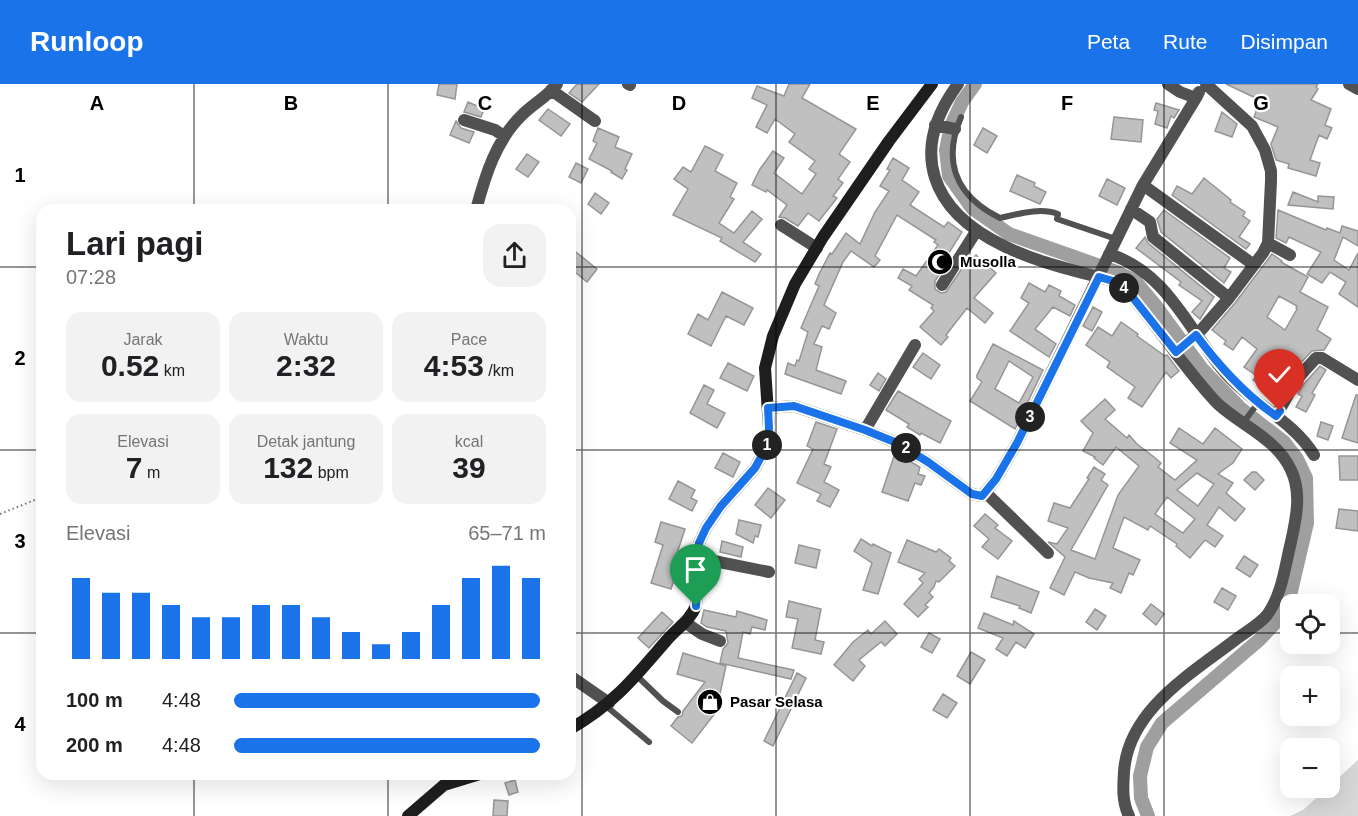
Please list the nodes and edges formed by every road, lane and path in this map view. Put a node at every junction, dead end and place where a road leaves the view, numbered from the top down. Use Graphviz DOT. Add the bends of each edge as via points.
graph roads {
  1 [pos="932,84"];
  2 [pos="958,84"];
  3 [pos="1168,84"];
  4 [pos="1205,84"];
  5 [pos="1349,84"];
  6 [pos="554,87"];
  7 [pos="1358,89"];
  8 [pos="1196,98"];
  9 [pos="961,117"];
  10 [pos="464,120"];
  11 [pos="595,121"];
  12 [pos="936,125"];
  13 [pos="954,129"];
  14 [pos="504,136"];
  15 [pos="1143,185"];
  16 [pos="478,204"];
  17 [pos="1131,209"];
  18 [pos="781,225"];
  19 [pos="977,230"];
  20 [pos="1116,239"];
  21 [pos="1268,243"];
  22 [pos="817,248"];
  23 [pos="1290,255"];
  24 [pos="1109,256"];
  25 [pos="1254,265"];
  26 [pos="1101,274"];
  27 [pos="942,285"];
  28 [pos="1229,298"];
  29 [pos="1192,338"];
  30 [pos="915,345"];
  31 [pos="1177,351"];
  32 [pos="1358,380"];
  33 [pos="1256,405"];
  34 [pos="768,408"];
  35 [pos="1276,416"];
  36 [pos="1245,420"];
  37 [pos="865,430"];
  38 [pos="1314,454"];
  39 [pos="985,492"];
  40 [pos="36,499"];
  41 [pos="0,514"];
  42 [pos="1048,553"];
  43 [pos="699,558"];
  44 [pos="769,572"];
  45 [pos="686,623"];
  46 [pos="720,641"];
  47 [pos="637,676"];
  48 [pos="576,681"];
  49 [pos="608,705"];
  50 [pos="678,712"];
  51 [pos="576,725"];
  52 [pos="649,742"];
  53 [pos="449,780"];
  54 [pos="408,816"];
  55 [pos="1129,816"];
  1 -- 22 [label="street"];
  2 -- 12 [label="street" via="944,103"];
  3 -- 8 [label="street"];
  4 -- 8 [label="street"];
  4 -- 21 [label="street" via="1252,126 1265,150 1271,171"];
  5 -- 7 [label="street"];
  6 -- 11 [label="street"];
  6 -- 14 [label="street"];
  8 -- 15 [label="street"];
  9 -- 13 [label="lane"];
  10 -- 14 [label="street"];
  12 -- 13 [label="street"];
  12 -- 19 [label="street" via="930,149 934,178 953,207"];
  13 -- 20 [label="lane" via="951,152 956,173 963,189 978,205 1000,218 1048,210 1058,214 1057,219"];
  14 -- 16 [label="street"];
  15 -- 17 [label="street"];
  15 -- 25 [label="street"];
  17 -- 20 [label="street"];
  17 -- 28 [label="street" via="1150,222 1154,237"];
  18 -- 22 [label="street"];
  19 -- 26 [label="street" via="1005,247"];
  19 -- 27 [label="street"];
  20 -- 24 [label="street"];
  21 -- 23 [label="street"];
  21 -- 25 [label="street"];
  22 -- 34 [label="street" via="795,284 774,336 765,368"];
  24 -- 26 [label="street"];
  24 -- 29 [label="street" via="1129,261 1159,283 1182,313"];
  25 -- 28 [label="street"];
  26 -- 31 [label="street" via="1130,294"];
  26 -- 39 [label="street" via="1017,443"];
  28 -- 29 [label="street"];
  29 -- 31 [label="street"];
  29 -- 33 [label="street"];
  30 -- 37 [label="street"];
  31 -- 36 [label="street" via="1218,403"];
  32 -- 35 [label="street" via="1316,358 1297,379"];
  33 -- 35 [label="street"];
  33 -- 36 [label="lane"];
  34 -- 37 [label="street" via="794,406"];
  34 -- 43 [label="street" via="767,446 755,468 706,528 699,543"];
  35 -- 38 [label="street" via="1297,432"];
  36 -- 55 [label="street" via="1283,456 1298,493 1279,591 1266,616 1170,690 1134,734 1125,762 1123,787"];
  37 -- 39 [label="street" via="897,443 972,494"];
  39 -- 42 [label="street"];
  40 -- 41 [label="path"];
  43 -- 44 [label="street"];
  43 -- 45 [label="street" via="696,606"];
  45 -- 46 [label="street"];
  45 -- 47 [label="street"];
  47 -- 49 [label="street"];
  47 -- 50 [label="lane"];
  48 -- 49 [label="street"];
  49 -- 51 [label="street"];
  49 -- 52 [label="lane"];
  53 -- 54 [label="street"];
}
